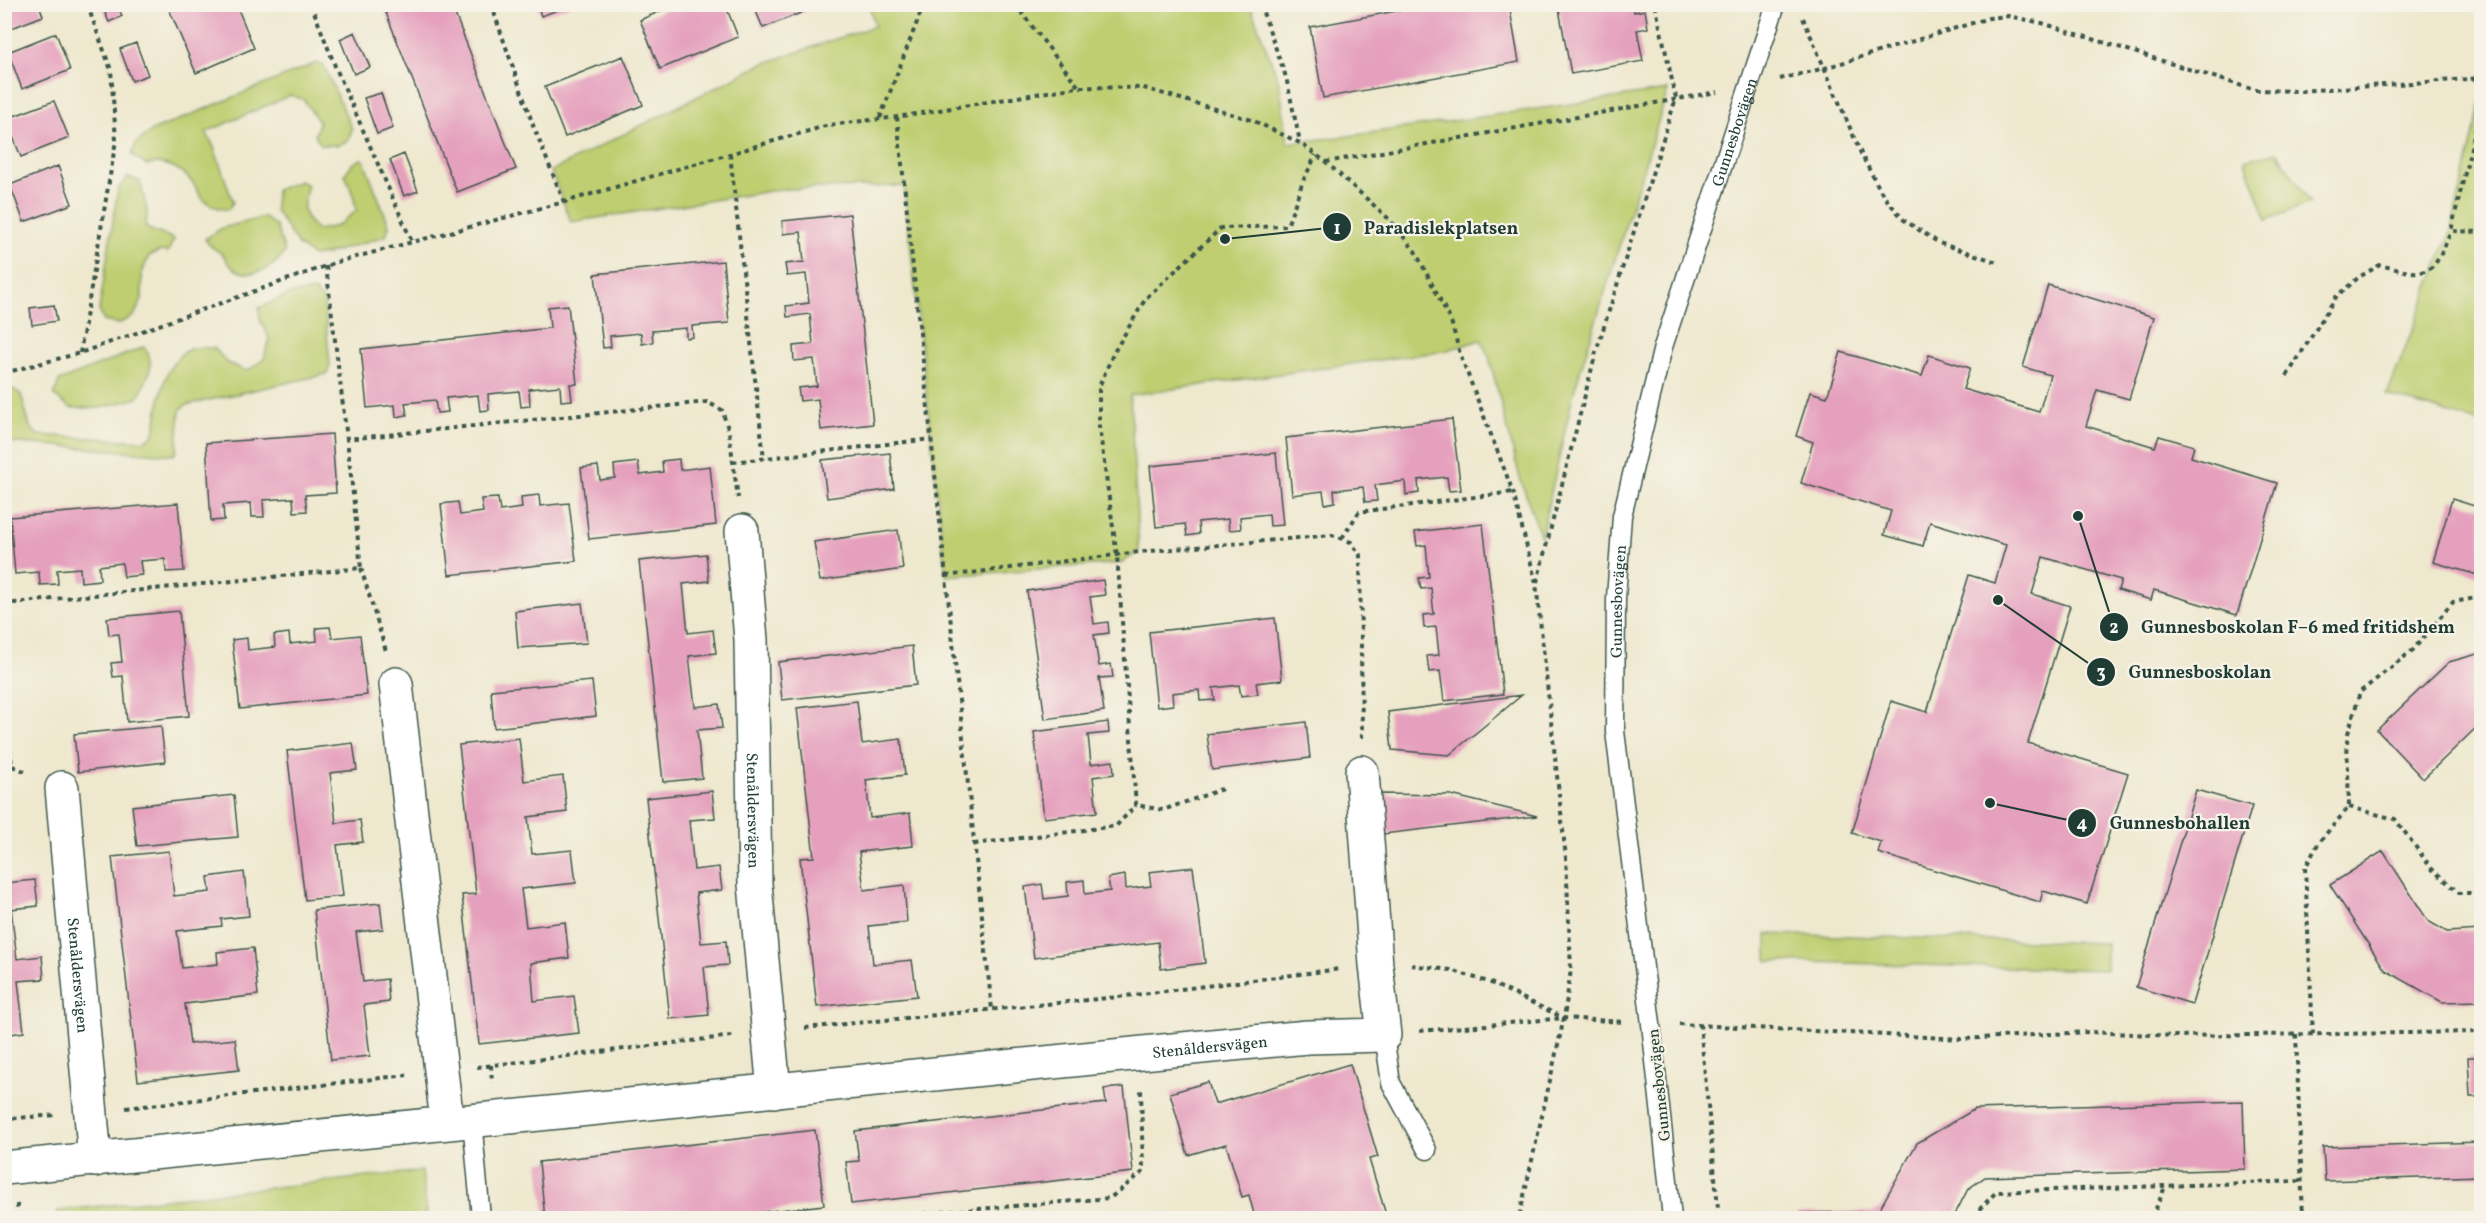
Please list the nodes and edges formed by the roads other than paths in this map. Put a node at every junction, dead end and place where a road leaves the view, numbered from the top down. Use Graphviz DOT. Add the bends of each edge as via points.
graph roads {
  1 [pos="1776,4"];
  2 [pos="742,531"];
  3 [pos="396,684"];
  4 [pos="1362,772"];
  5 [pos="62,788"];
  6 [pos="1384,1035"];
  7 [pos="774,1091"];
  8 [pos="459,1121"];
  9 [pos="1427,1150"];
  10 [pos="95,1160"];
  11 [pos="4,1168"];
  12 [pos="481,1218"];
  13 [pos="1672,1218"];
  1 -- 13 [label="lane, Gunnesbovägen" via="1664,347 1622,516 1616,598 1615,730"];
  2 -- 7 [label="street, Stenåldersvägen" via="751,640 755,884"];
  3 -- 8 [label="street"];
  4 -- 6 [label="street"];
  5 -- 10 [label="street, Stenåldersvägen"];
  6 -- 7 [label="street, Stenåldersvägen" via="1308,1037"];
  6 -- 9 [label="lane" via="1391,1083"];
  7 -- 8 [label="street, Stenåldersvägen"];
  8 -- 10 [label="street, Stenåldersvägen"];
  8 -- 12 [label="lane"];
  10 -- 11 [label="street, Stenåldersvägen"];
}
